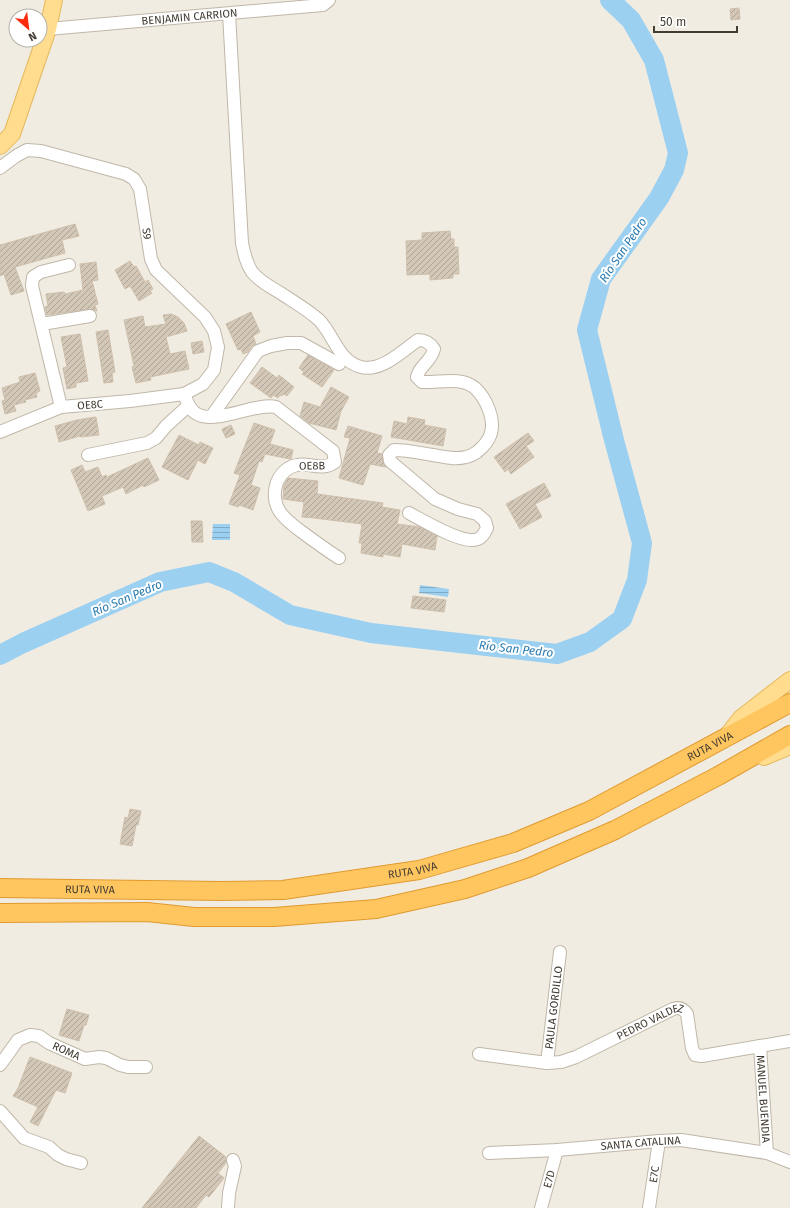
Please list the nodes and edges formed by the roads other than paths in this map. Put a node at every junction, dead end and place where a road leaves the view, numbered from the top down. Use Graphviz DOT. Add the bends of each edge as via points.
graph roads {
  1 [pos="54,0"];
  2 [pos="329,0"];
  3 [pos="229,14"];
  4 [pos="48,29"];
  5 [pos="41,48"];
  6 [pos="0,146"];
  7 [pos="0,168"];
  8 [pos="69,265"];
  9 [pos="90,316"];
  10 [pos="42,324"];
  11 [pos="339,364"];
  12 [pos="184,394"];
  13 [pos="188,406"];
  14 [pos="61,407"];
  15 [pos="211,417"];
  16 [pos="0,432"];
  17 [pos="88,455"];
  18 [pos="409,513"];
  19 [pos="338,558"];
  20 [pos="790,680"];
  21 [pos="790,703"];
  22 [pos="790,735"];
  23 [pos="726,737"];
  24 [pos="790,746"];
  25 [pos="718,776"];
  26 [pos="0,888"];
  27 [pos="0,913"];
  28 [pos="560,952"];
  29 [pos="790,1041"];
  30 [pos="760,1046"];
  31 [pos="479,1054"];
  32 [pos="547,1063"];
  33 [pos="0,1065"];
  34 [pos="146,1067"];
  35 [pos="0,1111"];
  36 [pos="659,1141"];
  37 [pos="557,1150"];
  38 [pos="489,1153"];
  39 [pos="767,1153"];
  40 [pos="233,1160"];
  41 [pos="790,1162"];
  42 [pos="81,1163"];
  43 [pos="228,1208"];
  44 [pos="541,1208"];
  45 [pos="649,1208"];
  1 -- 4 [label="main road"];
  2 -- 3 [label="street, BENJAMIN CARRION" via="323,5"];
  3 -- 4 [label="street, BENJAMIN CARRION"];
  3 -- 18 [label="street" via="242,243 246,261 252,271 264,283 321,322 338,350 351,362 371,368 387,363 418,340 424,340 434,349 432,357 418,372 417,377 422,382 446,380 467,384 475,388 488,409 492,432 488,442 472,456 453,459 406,450 394,450 389,455 390,461 435,499 477,514 487,528 483,536 474,540 460,538"];
  5 -- 6 [label="main road" via="12,134"];
  7 -- 12 [label="street, S9" via="27,150 41,151 126,174 134,179 140,189 151,259 156,270 204,317 214,331 218,347 214,370 203,384"];
  8 -- 10 [label="street" via="41,272 33,277 32,286"];
  9 -- 10 [label="street"];
  10 -- 14 [label="street"];
  11 -- 15 [label="street" via="301,343 287,343 258,351"];
  12 -- 13 [label="street"];
  12 -- 14 [label="street, OE8C"];
  13 -- 15 [label="street" via="197,414"];
  13 -- 17 [label="street" via="156,438 147,443"];
  14 -- 16 [label="street, OE8C"];
  15 -- 19 [label="street, OE8B" via="268,405 276,407 333,452 335,462 328,466 297,464 284,470 274,492 278,510 285,520"];
  20 -- 23 [label="main road" via="742,718"];
  21 -- 23 [label="highway, RUTA VIVA"];
  22 -- 25 [label="highway, RUTA VIVA"];
  23 -- 26 [label="highway, RUTA VIVA" via="589,811 513,842 419,870 282,890"];
  24 -- 25 [label="main road"];
  25 -- 27 [label="highway, RUTA VIVA" via="615,830 528,868 465,889 376,909 274,917 194,917 147,912"];
  28 -- 32 [label="street, PAULA GORDILLO"];
  29 -- 30 [label="street, PEDRO VALDEZ"];
  30 -- 32 [label="street, PEDRO VALDEZ" via="695,1055 687,1014 673,1008 576,1057"];
  30 -- 39 [label="street, MANUEL BUENDIA"];
  31 -- 32 [label="street, PEDRO VALDEZ"];
  33 -- 34 [label="street, ROMA" via="18,1040 30,1035 39,1036 85,1059 99,1057 128,1068"];
  35 -- 42 [label="street" via="24,1138 49,1147 66,1159"];
  36 -- 37 [label="street, SANTA CATALINA"];
  36 -- 39 [label="street, SANTA CATALINA" via="681,1140"];
  36 -- 45 [label="street, E7C"];
  37 -- 38 [label="street, SANTA CATALINA"];
  37 -- 44 [label="street, E7D"];
  39 -- 41 [label="street, SANTA CATALINA"];
  40 -- 43 [label="street" via="235,1166"];
}
